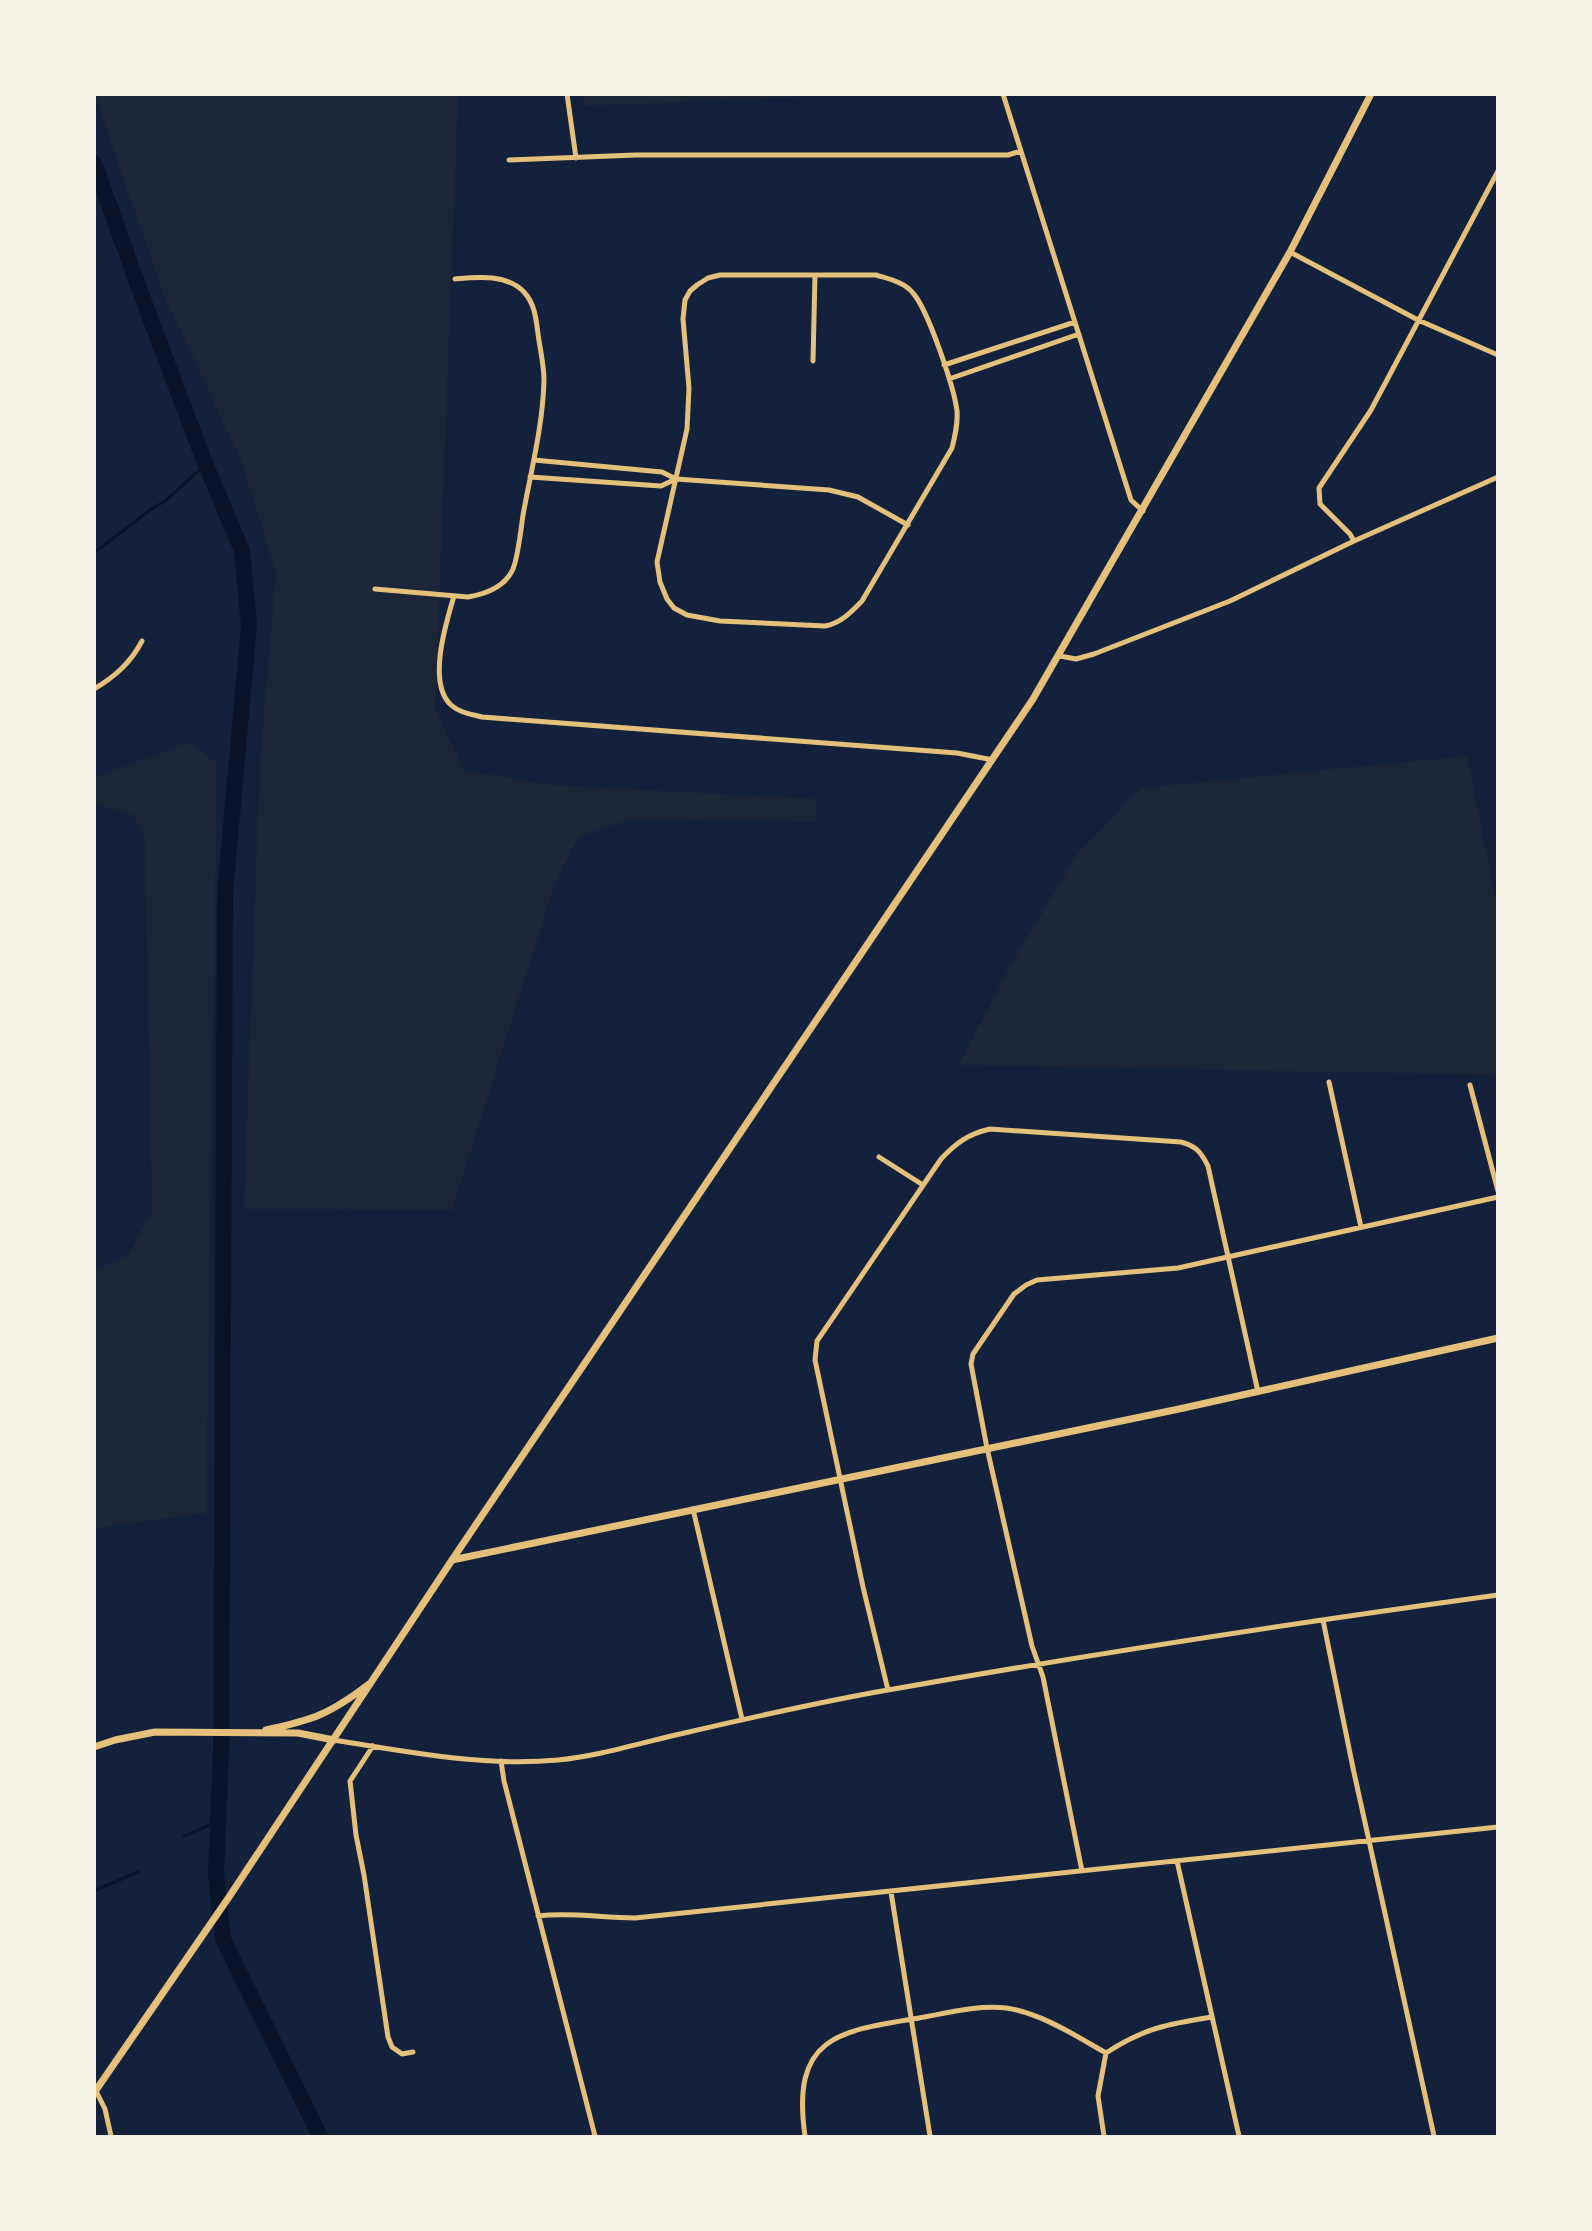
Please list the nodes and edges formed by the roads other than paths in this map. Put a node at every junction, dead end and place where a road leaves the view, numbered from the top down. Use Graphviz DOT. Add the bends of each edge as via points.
graph roads {
  1 [pos="567,94"];
  2 [pos="1003,94"];
  3 [pos="1371,94"];
  4 [pos="1021,151"];
  5 [pos="576,158"];
  6 [pos="509,160"];
  7 [pos="1497,171"];
  8 [pos="1290,252"];
  9 [pos="814,274"];
  10 [pos="455,279"];
  11 [pos="1418,320"];
  12 [pos="1075,322"];
  13 [pos="1079,334"];
  14 [pos="1497,355"];
  15 [pos="813,361"];
  16 [pos="944,365"];
  17 [pos="949,379"];
  18 [pos="534,460"];
  19 [pos="610,468"];
  20 [pos="530,477"];
  21 [pos="1497,477"];
  22 [pos="676,479"];
  23 [pos="609,483"];
  24 [pos="1143,511"];
  25 [pos="908,525"];
  26 [pos="1354,541"];
  27 [pos="375,589"];
  28 [pos="454,596"];
  29 [pos="142,641"];
  30 [pos="1060,656"];
  31 [pos="94,689"];
  32 [pos="993,760"];
  33 [pos="1329,1082"];
  34 [pos="1470,1085"];
  35 [pos="879,1156"];
  36 [pos="924,1185"];
  37 [pos="1497,1191"];
  38 [pos="1497,1197"];
  39 [pos="1361,1227"];
  40 [pos="1229,1256"];
  41 [pos="1497,1338"];
  42 [pos="1258,1392"];
  43 [pos="987,1448"];
  44 [pos="840,1478"];
  45 [pos="693,1509"];
  46 [pos="452,1560"];
  47 [pos="1497,1595"];
  48 [pos="1323,1620"];
  49 [pos="1039,1665"];
  50 [pos="373,1680"];
  51 [pos="888,1690"];
  52 [pos="742,1719"];
  53 [pos="251,1733"];
  54 [pos="334,1740"];
  55 [pos="373,1746"];
  56 [pos="94,1747"];
  57 [pos="501,1761"];
  58 [pos="1497,1827"];
  59 [pos="1369,1841"];
  60 [pos="1177,1861"];
  61 [pos="1082,1871"];
  62 [pos="891,1892"];
  63 [pos="538,1916"];
  64 [pos="1212,2016"];
  65 [pos="911,2019"];
  66 [pos="413,2052"];
  67 [pos="1106,2053"];
  68 [pos="95,2092"];
  69 [pos="111,2136"];
  70 [pos="595,2136"];
  71 [pos="805,2136"];
  72 [pos="930,2136"];
  73 [pos="1104,2136"];
  74 [pos="1239,2136"];
  75 [pos="1434,2136"];
  1 -- 5 [label="street"];
  2 -- 4 [label="street"];
  3 -- 8 [label="street"];
  4 -- 5 [label="street"];
  4 -- 12 [label="street"];
  5 -- 6 [label="street"];
  7 -- 11 [label="street"];
  8 -- 11 [label="street"];
  8 -- 24 [label="street"];
  9 -- 15 [label="street"];
  9 -- 16 [label="street" via="876,275 897,281 913,292 924,309"];
  9 -- 22 [label="street" via="720,275 690,291 683,319 689,388 687,429"];
  10 -- 18 [label="street" via="500,279 513,283 530,298 544,377"];
  11 -- 14 [label="street"];
  11 -- 26 [label="street" via="1371,410 1319,488 1320,504"];
  12 -- 13 [label="street"];
  12 -- 16 [label="street"];
  13 -- 17 [label="street"];
  13 -- 24 [label="street" via="1131,500"];
  16 -- 17 [label="street"];
  17 -- 25 [label="street" via="957,412 952,448"];
  18 -- 19 [label="street"];
  18 -- 20 [label="street"];
  19 -- 22 [label="street" via="662,472"];
  19 -- 23 [label="street"];
  20 -- 23 [label="street"];
  20 -- 28 [label="street" via="513,569 496,588 483,595"];
  21 -- 26 [label="street"];
  22 -- 23 [label="street" via="661,486"];
  22 -- 25 [label="street" via="829,490 858,497"];
  22 -- 25 [label="street" via="657,562 667,599 687,615 720,621 835,624 862,601"];
  24 -- 30 [label="street"];
  26 -- 30 [label="street" via="1230,601 1129,642 1076,658"];
  27 -- 28 [label="street"];
  28 -- 32 [label="street" via="444,629 440,677 445,698 463,712 482,717 957,753"];
  29 -- 31 [label="street" via="122,670"];
  30 -- 32 [label="street"];
  32 -- 46 [label="street"];
  33 -- 39 [label="street"];
  34 -- 37 [label="street"];
  35 -- 36 [label="street"];
  36 -- 40 [label="street" via="957,1142 990,1129 1181,1142 1202,1153 1208,1166"];
  36 -- 44 [label="street" via="817,1341 815,1360"];
  38 -- 39 [label="street"];
  39 -- 40 [label="street"];
  40 -- 42 [label="street"];
  40 -- 43 [label="street" via="1178,1268 1049,1278 1026,1285 1014,1294 973,1354 972,1376"];
  41 -- 42 [label="street"];
  42 -- 43 [label="street"];
  43 -- 44 [label="street"];
  43 -- 49 [label="street"];
  44 -- 45 [label="street"];
  44 -- 51 [label="street"];
  45 -- 46 [label="street"];
  45 -- 52 [label="street"];
  46 -- 50 [label="street"];
  47 -- 48 [label="street"];
  48 -- 49 [label="street"];
  48 -- 59 [label="street"];
  49 -- 51 [label="street"];
  49 -- 61 [label="street"];
  50 -- 53 [label="street" via="321,1716"];
  50 -- 54 [label="street"];
  51 -- 52 [label="street"];
  52 -- 57 [label="street" via="559,1760"];
  53 -- 54 [label="street" via="298,1733"];
  53 -- 56 [label="street" via="155,1732"];
  54 -- 55 [label="street"];
  54 -- 68 [label="street"];
  55 -- 57 [label="street"];
  55 -- 66 [label="street" via="350,1781 356,1835 388,2037 392,2048 402,2054"];
  57 -- 63 [label="street"];
  58 -- 59 [label="street"];
  59 -- 60 [label="street"];
  59 -- 75 [label="street"];
  60 -- 61 [label="street"];
  60 -- 64 [label="street"];
  61 -- 62 [label="street"];
  62 -- 63 [label="street" via="635,1918 563,1913"];
  62 -- 65 [label="street"];
  63 -- 70 [label="street"];
  64 -- 67 [label="street" via="1166,2024 1131,2037"];
  64 -- 74 [label="street"];
  65 -- 67 [label="street" via="1007,2008 1070,2032"];
  65 -- 71 [label="street" via="862,2027 821,2048 804,2079"];
  65 -- 72 [label="street"];
  67 -- 73 [label="street" via="1098,2096"];
  68 -- 69 [label="street" via="105,2109"];
}
